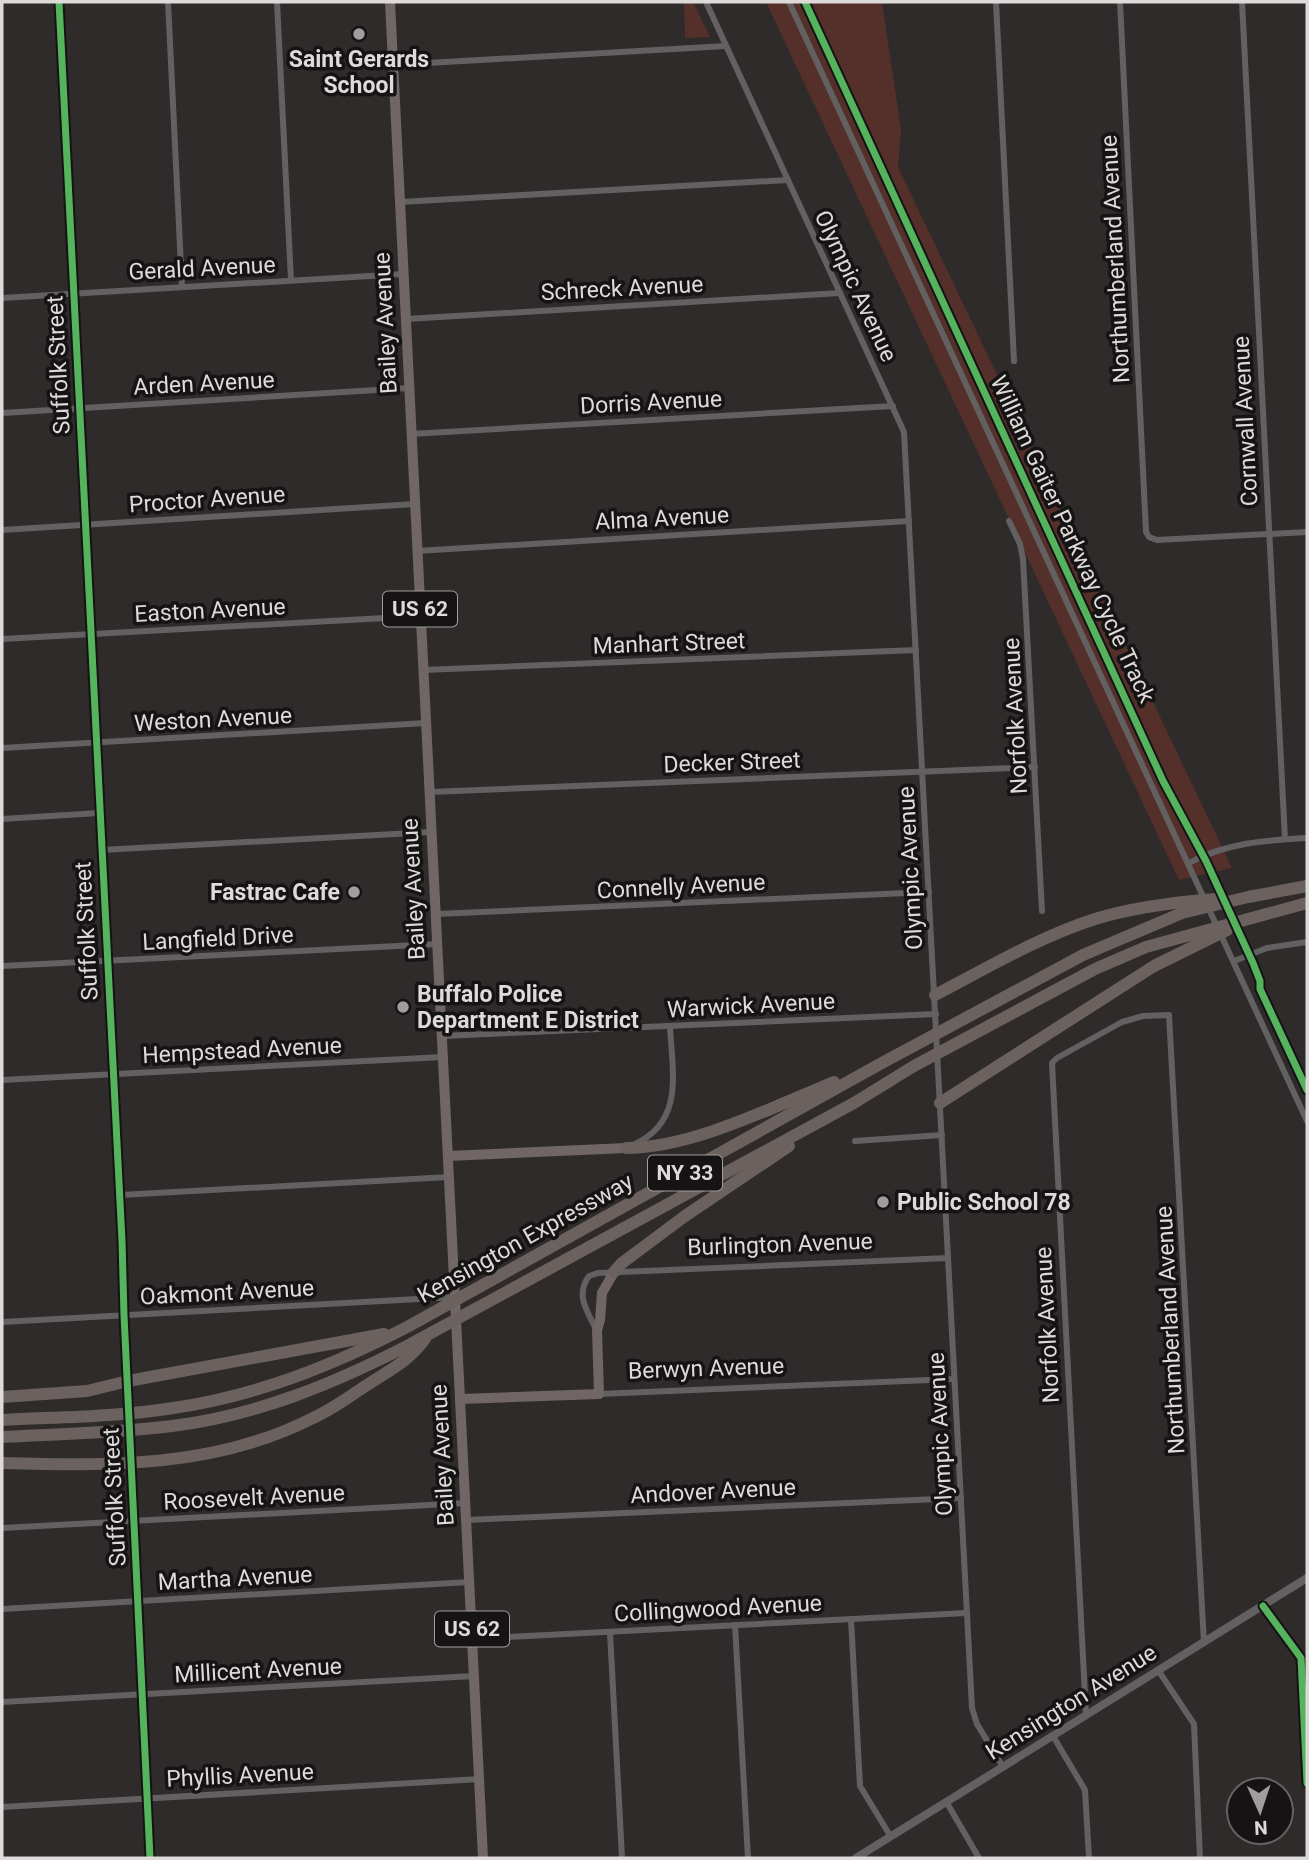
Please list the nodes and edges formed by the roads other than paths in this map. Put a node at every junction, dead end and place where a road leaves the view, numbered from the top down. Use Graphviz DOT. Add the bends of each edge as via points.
graph roads {
  1 [pos="60,2"];
  2 [pos="168,2"];
  3 [pos="277,2"];
  4 [pos="390,2"];
  5 [pos="706,2"];
  6 [pos="789,2"];
  7 [pos="996,2"];
  8 [pos="1120,2"];
  9 [pos="1242,2"];
  10 [pos="726,46"];
  11 [pos="393,65"];
  12 [pos="788,180"];
  13 [pos="400,202"];
  14 [pos="403,274"];
  15 [pos="291,280"];
  16 [pos="183,287"];
  17 [pos="74,293"];
  18 [pos="840,293"];
  19 [pos="2,298"];
  20 [pos="406,319"];
  21 [pos="1014,361"];
  22 [pos="409,388"];
  23 [pos="893,406"];
  24 [pos="79,408"];
  25 [pos="2,413"];
  26 [pos="411,434"];
  27 [pos="415,504"];
  28 [pos="909,521"];
  29 [pos="1009,521"];
  30 [pos="85,524"];
  31 [pos="2,530"];
  32 [pos="1307,532"];
  33 [pos="1268,534"];
  34 [pos="417,551"];
  35 [pos="421,616"];
  36 [pos="90,634"];
  37 [pos="2,639"];
  38 [pos="916,650"];
  39 [pos="423,670"];
  40 [pos="426,723"];
  41 [pos="96,743"];
  42 [pos="2,748"];
  43 [pos="1035,767"];
  44 [pos="922,771"];
  45 [pos="429,792"];
  46 [pos="99,813"];
  47 [pos="2,818"];
  48 [pos="431,832"];
  49 [pos="1307,838"];
  50 [pos="1285,839"];
  51 [pos="101,850"];
  52 [pos="1189,863"];
  53 [pos="1307,886"];
  54 [pos="929,892"];
  55 [pos="1307,903"];
  56 [pos="1183,907"];
  57 [pos="1042,911"];
  58 [pos="436,914"];
  59 [pos="1196,938"];
  60 [pos="1307,942"];
  61 [pos="437,944"];
  62 [pos="107,961"];
  63 [pos="1234,961"];
  64 [pos="2,966"];
  65 [pos="935,995"];
  66 [pos="936,1014"];
  67 [pos="1169,1015"];
  68 [pos="670,1026"];
  69 [pos="442,1036"];
  70 [pos="443,1057"];
  71 [pos="880,1064"];
  72 [pos="114,1075"];
  73 [pos="2,1080"];
  74 [pos="854,1102"];
  75 [pos="940,1103"];
  76 [pos="1307,1121"];
  77 [pos="942,1135"];
  78 [pos="855,1141"];
  79 [pos="626,1148"];
  80 [pos="448,1156"];
  81 [pos="449,1177"];
  82 [pos="120,1195"];
  83 [pos="948,1258"];
  84 [pos="614,1272"];
  85 [pos="455,1297"];
  86 [pos="124,1315"];
  87 [pos="2,1322"];
  88 [pos="404,1329"];
  89 [pos="597,1330"];
  90 [pos="410,1351"];
  91 [pos="954,1379"];
  92 [pos="128,1381"];
  93 [pos="600,1394"];
  94 [pos="2,1397"];
  95 [pos="460,1399"];
  96 [pos="2,1420"];
  97 [pos="2,1437"];
  98 [pos="2,1463"];
  99 [pos="132,1464"];
  100 [pos="961,1498"];
  101 [pos="466,1503"];
  102 [pos="467,1520"];
  103 [pos="135,1521"];
  104 [pos="2,1528"];
  105 [pos="1307,1578"];
  106 [pos="470,1582"];
  107 [pos="138,1601"];
  108 [pos="1263,1606"];
  109 [pos="2,1609"];
  110 [pos="966,1613"];
  111 [pos="851,1619"];
  112 [pos="735,1625"];
  113 [pos="610,1632"];
  114 [pos="472,1639"];
  115 [pos="1204,1643"];
  116 [pos="1158,1670"];
  117 [pos="474,1676"];
  118 [pos="142,1694"];
  119 [pos="2,1702"];
  120 [pos="1086,1715"];
  121 [pos="1053,1736"];
  122 [pos="1003,1767"];
  123 [pos="480,1779"];
  124 [pos="1307,1783"];
  125 [pos="147,1798"];
  126 [pos="947,1803"];
  127 [pos="2,1807"];
  128 [pos="891,1837"];
  129 [pos="150,1858"];
  130 [pos="483,1858"];
  131 [pos="622,1858"];
  132 [pos="748,1858"];
  133 [pos="856,1858"];
  134 [pos="979,1858"];
  135 [pos="1089,1858"];
  136 [pos="1200,1858"];
  1 -- 17 [label="street, Suffolk Street"];
  2 -- 16 [label="street"];
  3 -- 15 [label="street"];
  4 -- 11 [label="main road, Bailey Avenue / US 62"];
  5 -- 10 [label="street, Olympic Avenue"];
  6 -- 52 [label="street"];
  7 -- 21 [label="street"];
  8 -- 33 [label="street, Northumberland Avenue" via="1146,532 1153,540"];
  9 -- 33 [label="street, Cornwall Avenue"];
  10 -- 11 [label="street"];
  10 -- 12 [label="street, Olympic Avenue"];
  11 -- 13 [label="main road, Bailey Avenue / US 62"];
  12 -- 13 [label="street"];
  12 -- 18 [label="street, Olympic Avenue"];
  13 -- 14 [label="main road, Bailey Avenue / US 62"];
  14 -- 15 [label="street, Gerald Avenue"];
  14 -- 20 [label="main road, Bailey Avenue / US 62"];
  15 -- 16 [label="street, Gerald Avenue"];
  16 -- 17 [label="street, Gerald Avenue"];
  17 -- 19 [label="street, Gerald Avenue"];
  17 -- 24 [label="street, Suffolk Street"];
  18 -- 20 [label="street, Schreck Avenue"];
  18 -- 23 [label="street, Olympic Avenue"];
  20 -- 22 [label="main road, Bailey Avenue / US 62"];
  22 -- 24 [label="street, Arden Avenue"];
  22 -- 26 [label="main road, Bailey Avenue / US 62"];
  23 -- 26 [label="street, Dorris Avenue"];
  23 -- 28 [label="street, Olympic Avenue" via="905,437"];
  24 -- 25 [label="street, Arden Avenue"];
  24 -- 30 [label="street, Suffolk Street"];
  26 -- 27 [label="main road, Bailey Avenue / US 62"];
  27 -- 30 [label="street, Proctor Avenue"];
  27 -- 34 [label="main road, Bailey Avenue / US 62"];
  28 -- 34 [label="street, Alma Avenue"];
  28 -- 38 [label="street, Olympic Avenue"];
  29 -- 43 [label="street, Norfolk Avenue" via="1023,559"];
  30 -- 31 [label="street, Proctor Avenue"];
  30 -- 36 [label="street, Suffolk Street"];
  32 -- 33 [label="street"];
  33 -- 50 [label="street, Cornwall Avenue"];
  34 -- 35 [label="main road, Bailey Avenue / US 62"];
  35 -- 36 [label="street, Easton Avenue"];
  35 -- 39 [label="main road, Bailey Avenue / US 62"];
  36 -- 37 [label="street, Easton Avenue"];
  36 -- 41 [label="street, Suffolk Street"];
  38 -- 39 [label="street, Manhart Street"];
  38 -- 44 [label="street, Olympic Avenue"];
  39 -- 40 [label="main road, Bailey Avenue / US 62"];
  40 -- 41 [label="street, Weston Avenue"];
  40 -- 45 [label="main road, Bailey Avenue / US 62"];
  41 -- 42 [label="street, Weston Avenue"];
  41 -- 46 [label="street, Suffolk Street"];
  43 -- 44 [label="street, Decker Street"];
  43 -- 57 [label="street, Norfolk Avenue"];
  44 -- 45 [label="street, Decker Street"];
  44 -- 54 [label="street, Olympic Avenue"];
  45 -- 48 [label="main road, Bailey Avenue / US 62"];
  46 -- 47 [label="street"];
  46 -- 51 [label="street, Suffolk Street"];
  48 -- 51 [label="street"];
  48 -- 58 [label="main road, Bailey Avenue / US 62"];
  49 -- 50 [label="street"];
  50 -- 52 [label="street" via="1227,848"];
  51 -- 62 [label="street, Suffolk Street"];
  52 -- 63 [label="street"];
  53 -- 56 [label="highway"];
  54 -- 58 [label="street, Connelly Avenue"];
  54 -- 65 [label="street, Olympic Avenue"];
  55 -- 59 [label="highway" via="1260,914"];
  56 -- 65 [label="highway" via="1114,914 1071,928"];
  56 -- 71 [label="highway, Kensington Expressway / NY 33"];
  58 -- 61 [label="main road, Bailey Avenue / US 62"];
  59 -- 74 [label="highway, Kensington Expressway / NY 33" via="1146,947 1095,969"];
  59 -- 75 [label="highway"];
  60 -- 63 [label="street" via="1274,946"];
  61 -- 62 [label="street, Langfield Drive"];
  61 -- 69 [label="main road, Bailey Avenue / US 62"];
  62 -- 64 [label="street, Langfield Drive"];
  62 -- 72 [label="street, Suffolk Street"];
  63 -- 76 [label="street"];
  65 -- 66 [label="street, Olympic Avenue"];
  66 -- 68 [label="street, Warwick Avenue"];
  66 -- 75 [label="street, Olympic Avenue"];
  67 -- 115 [label="street, Northumberland Avenue"];
  67 -- 120 [label="street, Norfolk Avenue" via="1122,1022 1052,1063"];
  68 -- 69 [label="street, Warwick Avenue"];
  68 -- 79 [label="street" via="673,1087 666,1118 655,1132"];
  69 -- 70 [label="main road, Bailey Avenue / US 62"];
  70 -- 72 [label="street, Hempstead Avenue"];
  70 -- 80 [label="main road, Bailey Avenue / US 62"];
  71 -- 79 [label="highway" via="705,1133"];
  71 -- 88 [label="highway, Kensington Expressway / NY 33"];
  72 -- 73 [label="street, Hempstead Avenue"];
  72 -- 82 [label="street, Suffolk Street"];
  74 -- 84 [label="highway" via="684,1216"];
  74 -- 90 [label="highway, Kensington Expressway / NY 33" via="427,1335"];
  75 -- 77 [label="street, Olympic Avenue"];
  77 -- 78 [label="street"];
  77 -- 83 [label="street, Olympic Avenue"];
  79 -- 80 [label="main road"];
  80 -- 81 [label="main road, Bailey Avenue / US 62"];
  81 -- 82 [label="street"];
  81 -- 85 [label="main road, Bailey Avenue / US 62"];
  82 -- 86 [label="street, Suffolk Street"];
  83 -- 84 [label="street, Burlington Avenue"];
  83 -- 91 [label="street, Olympic Avenue"];
  84 -- 89 [label="main road, Burlington Avenue" via="602,1293"];
  84 -- 89 [label="street, Burlington Avenue" via="593,1274 584,1283 582,1299"];
  85 -- 86 [label="street, Oakmont Avenue"];
  85 -- 95 [label="main road, Bailey Avenue / US 62"];
  86 -- 87 [label="street, Oakmont Avenue"];
  86 -- 92 [label="street, Suffolk Street"];
  88 -- 92 [label="highway"];
  88 -- 96 [label="highway, Kensington Expressway / NY 33" via="292,1379 224,1399 171,1409"];
  89 -- 93 [label="main road, Burlington Avenue"];
  90 -- 97 [label="highway, Kensington Expressway / NY 33" via="262,1407 171,1426"];
  90 -- 99 [label="highway" via="338,1405 271,1437 204,1455"];
  91 -- 93 [label="street, Berwyn Avenue"];
  91 -- 100 [label="street, Olympic Avenue"];
  92 -- 94 [label="highway" via="88,1391"];
  92 -- 99 [label="street, Suffolk Street"];
  93 -- 95 [label="main road, Berwyn Avenue"];
  95 -- 101 [label="main road, Bailey Avenue / US 62"];
  98 -- 99 [label="highway"];
  99 -- 103 [label="street, Suffolk Street"];
  100 -- 102 [label="street, Andover Avenue"];
  100 -- 110 [label="street, Olympic Avenue"];
  101 -- 102 [label="main road, Bailey Avenue / US 62"];
  101 -- 103 [label="street, Roosevelt Avenue"];
  102 -- 106 [label="main road, Bailey Avenue / US 62"];
  103 -- 104 [label="street, Roosevelt Avenue"];
  103 -- 107 [label="street, Suffolk Street"];
  105 -- 108 [label="street, Kensington Avenue"];
  106 -- 107 [label="street, Martha Avenue"];
  106 -- 114 [label="main road, Bailey Avenue / US 62"];
  107 -- 109 [label="street, Martha Avenue"];
  107 -- 118 [label="street, Suffolk Street"];
  108 -- 115 [label="street, Kensington Avenue"];
  108 -- 124 [label="street" via="1301,1658"];
  110 -- 111 [label="street, Collingwood Avenue"];
  110 -- 122 [label="street, Olympic Avenue" via="972,1713"];
  111 -- 112 [label="street, Collingwood Avenue"];
  111 -- 128 [label="street" via="860,1786"];
  112 -- 113 [label="street, Collingwood Avenue"];
  112 -- 132 [label="street"];
  113 -- 114 [label="street, Collingwood Avenue"];
  113 -- 131 [label="street"];
  114 -- 117 [label="main road, Bailey Avenue / US 62"];
  115 -- 116 [label="street, Kensington Avenue"];
  116 -- 120 [label="street, Kensington Avenue"];
  116 -- 136 [label="street" via="1194,1724"];
  117 -- 118 [label="street, Millicent Avenue"];
  117 -- 123 [label="main road, Bailey Avenue / US 62"];
  118 -- 119 [label="street, Millicent Avenue"];
  118 -- 125 [label="street, Suffolk Street"];
  120 -- 121 [label="street, Kensington Avenue"];
  121 -- 122 [label="street, Kensington Avenue"];
  121 -- 135 [label="street" via="1085,1790"];
  122 -- 126 [label="street, Kensington Avenue"];
  123 -- 125 [label="street, Phyllis Avenue"];
  123 -- 130 [label="main road, Bailey Avenue / US 62"];
  125 -- 127 [label="street, Phyllis Avenue"];
  125 -- 129 [label="street, Suffolk Street"];
  126 -- 128 [label="street, Kensington Avenue"];
  126 -- 134 [label="street"];
  128 -- 133 [label="street, Kensington Avenue"];
}
